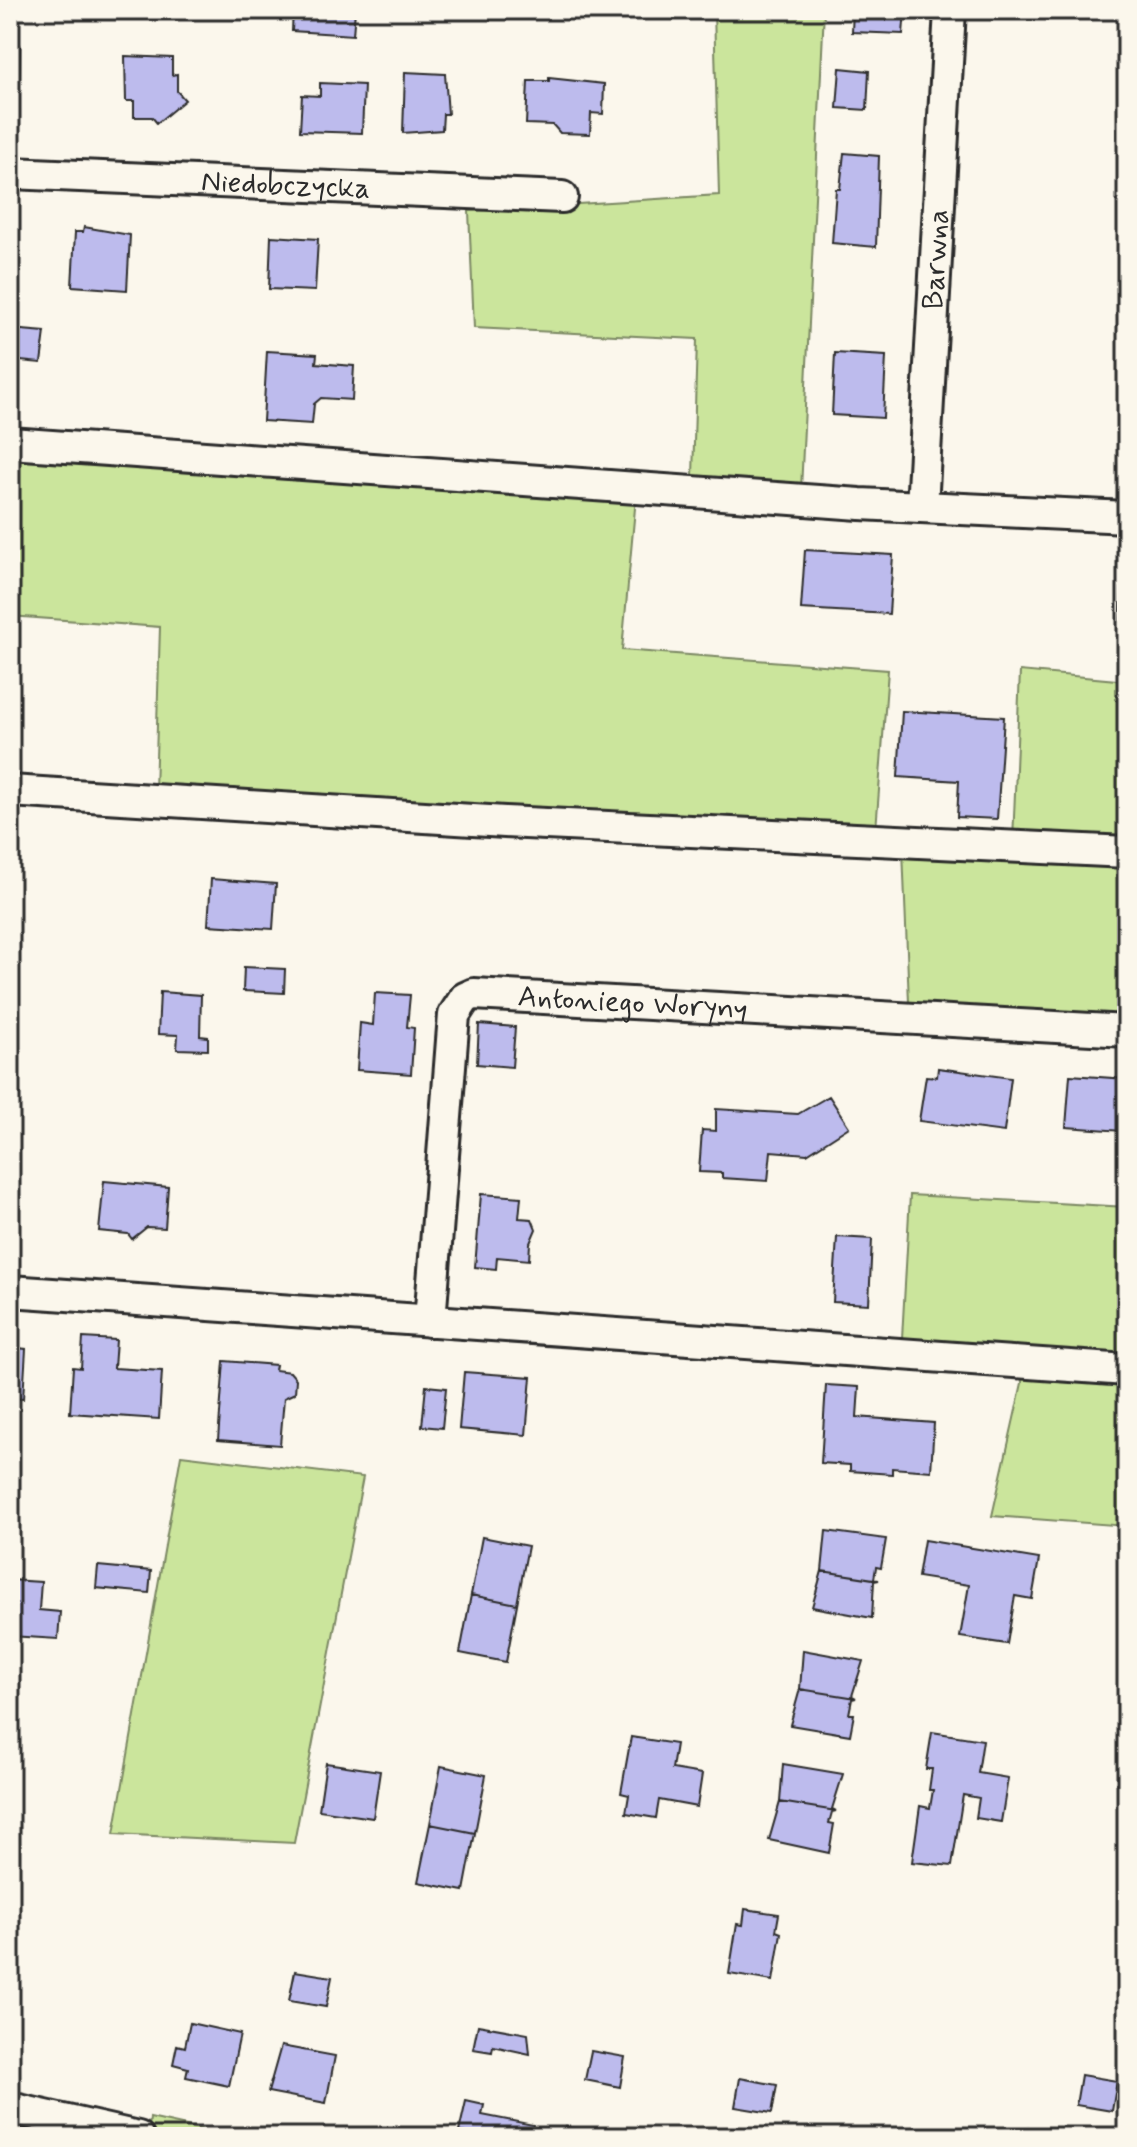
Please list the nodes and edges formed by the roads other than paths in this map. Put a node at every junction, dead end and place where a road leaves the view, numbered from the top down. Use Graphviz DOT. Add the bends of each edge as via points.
graph roads {
  1 [pos="950,10"];
  2 [pos="10,173"];
  3 [pos="562,197"];
  4 [pos="10,443"];
  5 [pos="922,507"];
  6 [pos="1127,517"];
  7 [pos="10,791"];
  8 [pos="1127,852"];
  9 [pos="1127,1031"];
  10 [pos="10,1291"];
  11 [pos="430,1321"];
  12 [pos="1127,1370"];
  13 [pos="10,2108"];
  14 [pos="138,2137"];
  1 -- 5 [label="street, Barwna"];
  2 -- 3 [label="street, Niedobczycka"];
  4 -- 5 [label="street"];
  5 -- 6 [label="street"];
  7 -- 8 [label="street"];
  9 -- 11 [label="street, Antoniego Woryny" via="474,994 454,1015"];
  10 -- 11 [label="street"];
  11 -- 12 [label="street"];
  13 -- 14 [label="street"];
}
